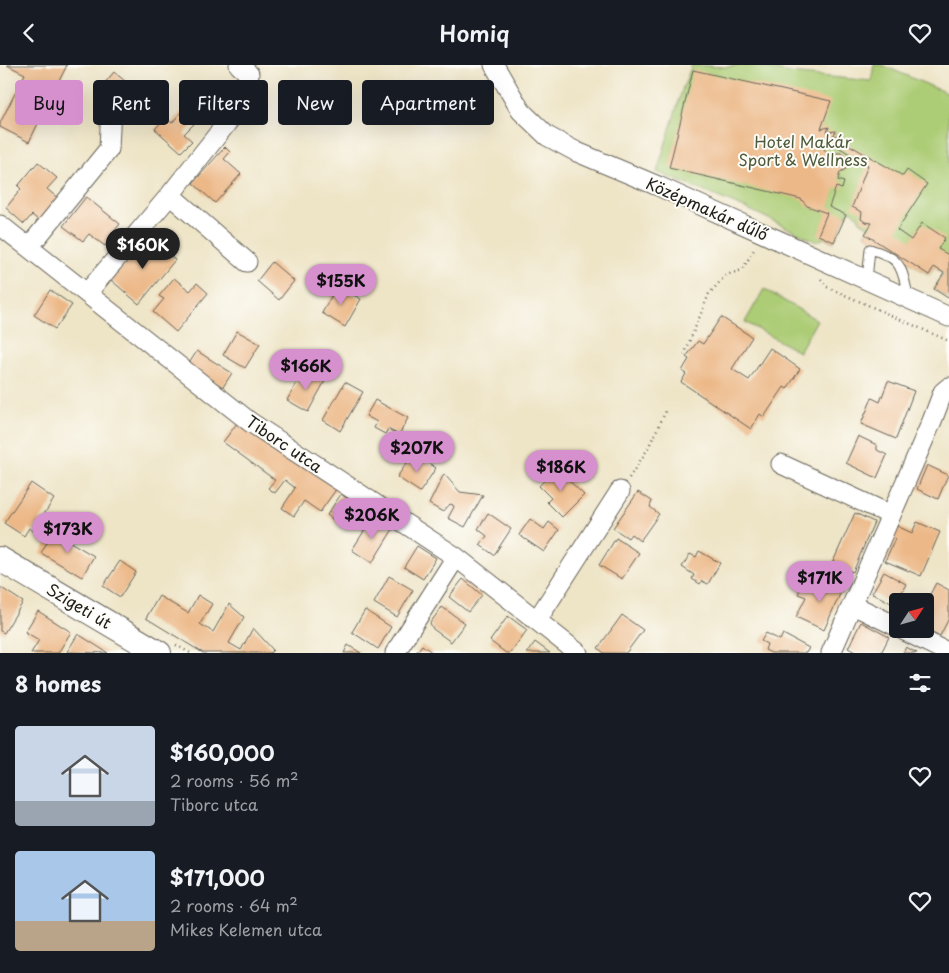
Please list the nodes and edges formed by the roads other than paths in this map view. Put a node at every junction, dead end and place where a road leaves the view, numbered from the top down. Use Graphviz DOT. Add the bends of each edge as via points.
graph roads {
  1 [pos="240,65"];
  2 [pos="494,65"];
  3 [pos="110,125"];
  4 [pos="170,195"];
  5 [pos="0,225"];
  6 [pos="29,247"];
  7 [pos="247,261"];
  8 [pos="867,280"];
  9 [pos="87,293"];
  10 [pos="909,299"];
  11 [pos="949,317"];
  12 [pos="949,387"];
  13 [pos="781,464"];
  14 [pos="620,491"];
  15 [pos="891,515"];
  16 [pos="456,557"];
  17 [pos="0,559"];
  18 [pos="853,605"];
  19 [pos="536,620"];
  20 [pos="889,623"];
  21 [pos="919,638"];
  22 [pos="159,653"];
  23 [pos="395,653"];
  24 [pos="578,653"];
  25 [pos="831,653"];
  26 [pos="949,653"];
  1 -- 4 [label="street" via="248,74 245,100"];
  2 -- 8 [label="street, Középmakár dűlő" via="521,111 547,136"];
  3 -- 6 [label="street" via="109,149"];
  4 -- 7 [label="street"];
  4 -- 9 [label="street"];
  5 -- 6 [label="street, Tiborc utca"];
  6 -- 9 [label="street, Tiborc utca"];
  8 -- 10 [label="street, Középmakár dűlő"];
  8 -- 10 [label="lane" via="870,249 889,255 901,267"];
  9 -- 16 [label="street, Tiborc utca" via="250,422"];
  10 -- 11 [label="street, Középmakár dűlő"];
  12 -- 15 [label="street" via="943,391"];
  13 -- 15 [label="street"];
  14 -- 19 [label="street"];
  15 -- 18 [label="street"];
  16 -- 19 [label="street, Tiborc utca"];
  16 -- 23 [label="street"];
  17 -- 22 [label="street, Szigeti út"];
  18 -- 20 [label="street"];
  18 -- 25 [label="street"];
  19 -- 24 [label="street, Tiborc utca"];
  21 -- 26 [label="street"];
}
